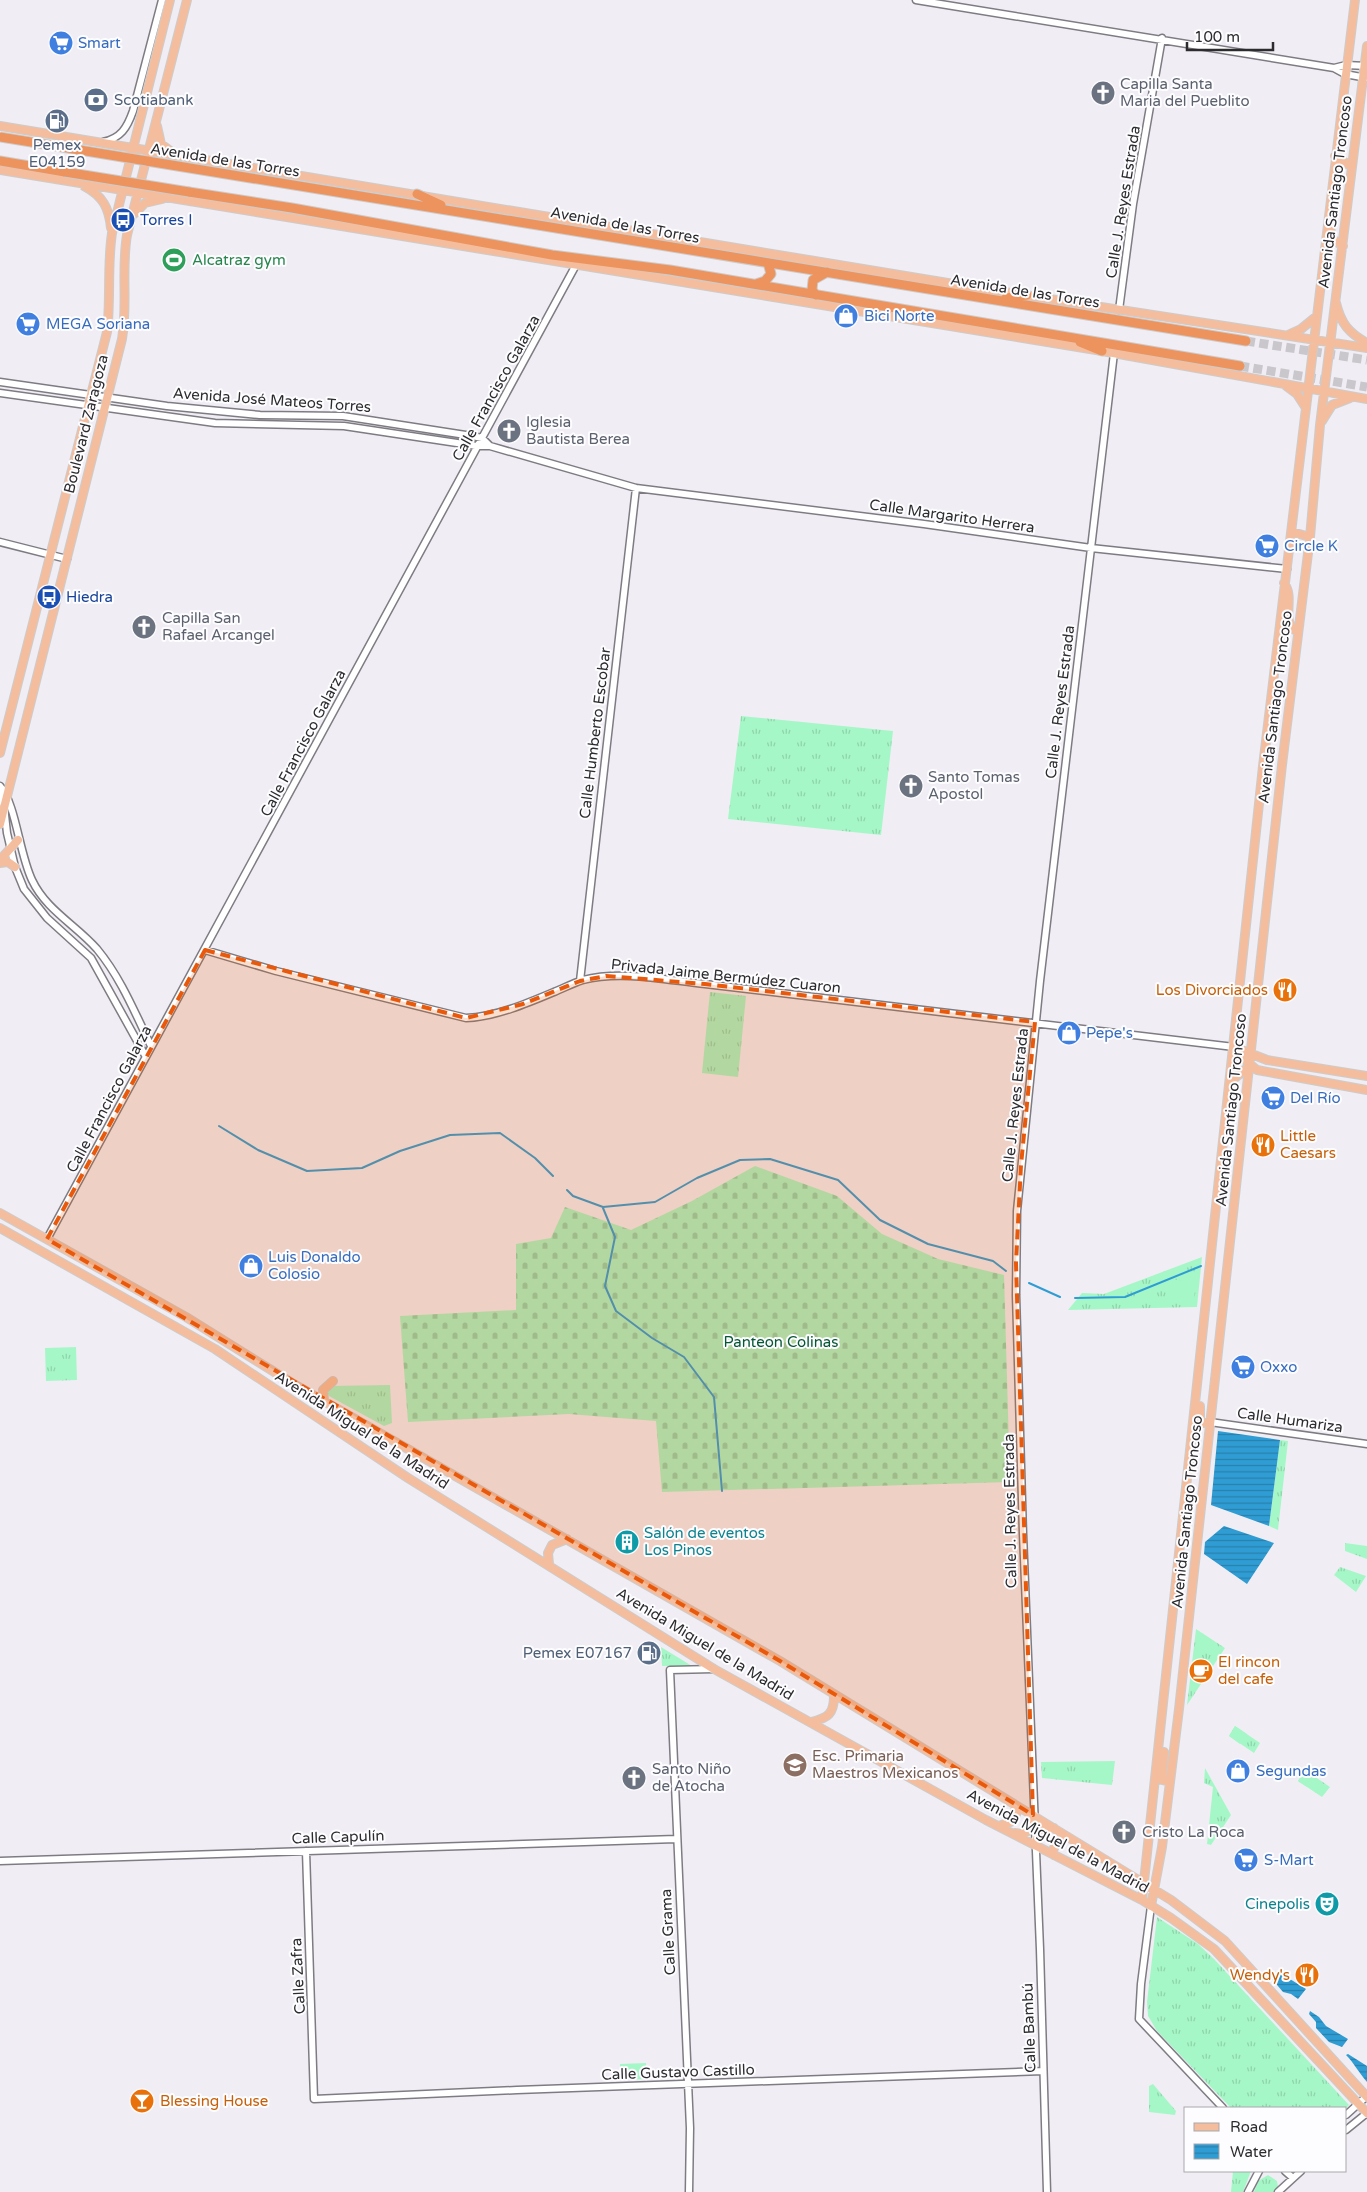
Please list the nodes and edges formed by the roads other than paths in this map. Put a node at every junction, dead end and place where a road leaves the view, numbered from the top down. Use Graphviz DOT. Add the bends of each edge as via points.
graph roads {
  1 [pos="162,0"];
  2 [pos="170,0"];
  3 [pos="187,0"];
  4 [pos="916,0"];
  5 [pos="1355,0"];
  6 [pos="162,16"];
  7 [pos="1162,38"];
  8 [pos="1367,46"];
  9 [pos="1346,65"];
  10 [pos="1366,66"];
  11 [pos="1334,68"];
  12 [pos="1345,74"];
  13 [pos="1365,78"];
  14 [pos="1364,95"];
  15 [pos="157,115"];
  16 [pos="0,126"];
  17 [pos="0,137"];
  18 [pos="100,142"];
  19 [pos="132,148"];
  20 [pos="149,151"];
  21 [pos="1336,156"];
  22 [pos="184,157"];
  23 [pos="0,161"];
  24 [pos="1352,167"];
  25 [pos="0,170"];
  26 [pos="76,182"];
  27 [pos="122,190"];
  28 [pos="138,193"];
  29 [pos="417,194"];
  30 [pos="178,199"];
  31 [pos="450,209"];
  32 [pos="1330,212"];
  33 [pos="131,218"];
  34 [pos="112,233"];
  35 [pos="1343,246"];
  36 [pos="578,262"];
  37 [pos="768,263"];
  38 [pos="827,272"];
  39 [pos="754,285"];
  40 [pos="816,295"];
  41 [pos="1027,295"];
  42 [pos="1335,297"];
  43 [pos="996,300"];
  44 [pos="1119,310"];
  45 [pos="1317,316"];
  46 [pos="1063,335"];
  47 [pos="1285,336"];
  48 [pos="1314,339"];
  49 [pos="1246,341"];
  50 [pos="1329,342"];
  51 [pos="1367,343"];
  52 [pos="1367,348"];
  53 [pos="1102,351"];
  54 [pos="1114,353"];
  55 [pos="1240,366"];
  56 [pos="0,382"];
  57 [pos="1284,384"];
  58 [pos="1308,389"];
  59 [pos="1324,392"];
  60 [pos="0,393"];
  61 [pos="90,396"];
  62 [pos="1355,397"];
  63 [pos="107,398"];
  64 [pos="1367,399"];
  65 [pos="88,406"];
  66 [pos="1306,408"];
  67 [pos="104,409"];
  68 [pos="366,419"];
  69 [pos="1320,425"];
  70 [pos="364,428"];
  71 [pos="482,438"];
  72 [pos="477,446"];
  73 [pos="490,446"];
  74 [pos="636,488"];
  75 [pos="1292,532"];
  76 [pos="1310,536"];
  77 [pos="0,542"];
  78 [pos="1091,548"];
  79 [pos="50,554"];
  80 [pos="67,559"];
  81 [pos="1286,570"];
  82 [pos="1284,583"];
  83 [pos="1298,632"];
  84 [pos="0,753"];
  85 [pos="0,786"];
  86 [pos="4,795"];
  87 [pos="4,806"];
  88 [pos="0,824"];
  89 [pos="18,840"];
  90 [pos="10,848"];
  91 [pos="0,861"];
  92 [pos="15,867"];
  93 [pos="205,950"];
  94 [pos="580,981"];
  95 [pos="1035,1022"];
  96 [pos="151,1046"];
  97 [pos="1232,1048"];
  98 [pos="1250,1054"];
  99 [pos="146,1058"];
  100 [pos="1267,1060"];
  101 [pos="1249,1066"];
  102 [pos="1367,1076"];
  103 [pos="1231,1082"];
  104 [pos="1367,1090"];
  105 [pos="0,1212"];
  106 [pos="0,1228"];
  107 [pos="47,1239"];
  108 [pos="1199,1362"];
  109 [pos="333,1381"];
  110 [pos="324,1401"];
  111 [pos="1210,1422"];
  112 [pos="1367,1444"];
  113 [pos="567,1539"];
  114 [pos="548,1564"];
  115 [pos="714,1669"];
  116 [pos="834,1696"];
  117 [pos="811,1722"];
  118 [pos="1162,1727"];
  119 [pos="1170,1782"];
  120 [pos="1014,1804"];
  121 [pos="1033,1815"];
  122 [pos="999,1826"];
  123 [pos="1054,1828"];
  124 [pos="1010,1832"];
  125 [pos="1068,1837"];
  126 [pos="676,1839"];
  127 [pos="1035,1845"];
  128 [pos="306,1851"];
  129 [pos="1054,1856"];
  130 [pos="0,1861"];
  131 [pos="1035,1863"];
  132 [pos="1144,1884"];
  133 [pos="1155,1890"];
  134 [pos="1142,1900"];
  135 [pos="1151,1906"];
  136 [pos="1043,2071"];
  137 [pos="688,2085"];
  138 [pos="1367,2096"];
  139 [pos="314,2099"];
  140 [pos="1358,2104"];
  141 [pos="1222,2107"];
  142 [pos="1367,2113"];
  143 [pos="1347,2114"];
  144 [pos="1347,2129"];
  145 [pos="1258,2172"];
  146 [pos="1286,2172"];
  147 [pos="1300,2172"];
  148 [pos="1293,2178"];
  149 [pos="689,2192"];
  150 [pos="1047,2192"];
  151 [pos="1248,2192"];
  152 [pos="1278,2192"];
  1 -- 6 [label="street"];
  2 -- 6 [label="main road, Boulevard Zaragoza"];
  3 -- 15 [label="main road, Boulevard Zaragoza"];
  4 -- 7 [label="street"];
  5 -- 9 [label="main road"];
  6 -- 18 [label="street" via="126,129 112,140"];
  6 -- 19 [label="main road, Boulevard Zaragoza"];
  7 -- 11 [label="street"];
  7 -- 44 [label="street, Calle J. Reyes Estrada" via="1133,204"];
  8 -- 10 [label="main road, Avenida Santiago Troncoso"];
  9 -- 10 [label="street"];
  9 -- 11 [label="street"];
  9 -- 12 [label="main road"];
  10 -- 13 [label="main road, Avenida Santiago Troncoso"];
  11 -- 12 [label="street"];
  12 -- 13 [label="street"];
  12 -- 21 [label="main road"];
  13 -- 14 [label="main road, Avenida Santiago Troncoso"];
  14 -- 24 [label="main road, Avenida Santiago Troncoso"];
  15 -- 20 [label="main road, Boulevard Zaragoza"];
  15 -- 22 [label="main road" via="161,144 169,152"];
  16 -- 18 [label="main road, Avenida de las Torres"];
  17 -- 31 [label="highway, Avenida de las Torres, bridge"];
  18 -- 19 [label="main road, Avenida de las Torres"];
  19 -- 20 [label="main road, Avenida de las Torres"];
  19 -- 27 [label="main road, Boulevard Zaragoza"];
  20 -- 22 [label="main road, Avenida de las Torres"];
  20 -- 28 [label="main road, Boulevard Zaragoza"];
  21 -- 24 [label="main road"];
  21 -- 32 [label="main road"];
  22 -- 29 [label="main road, Avenida de las Torres"];
  23 -- 36 [label="highway, bridge" via="292,208"];
  24 -- 35 [label="main road, Avenida Santiago Troncoso"];
  25 -- 26 [label="main road"];
  26 -- 27 [label="main road"];
  26 -- 34 [label="main road" via="92,190 105,203"];
  27 -- 28 [label="main road"];
  27 -- 34 [label="main road, Boulevard Zaragoza"];
  28 -- 30 [label="main road"];
  28 -- 33 [label="main road, Boulevard Zaragoza"];
  29 -- 31 [label="highway"];
  29 -- 41 [label="main road, Avenida de las Torres"];
  30 -- 33 [label="main road" via="150,201"];
  30 -- 36 [label="main road" via="549,261"];
  31 -- 37 [label="highway, Avenida de las Torres"];
  32 -- 35 [label="main road" via="1332,238"];
  32 -- 45 [label="main road, Avenida Santiago Troncoso"];
  33 -- 63 [label="main road, Boulevard Zaragoza" via="125,249 124,326"];
  34 -- 61 [label="main road, Boulevard Zaragoza" via="107,332"];
  35 -- 42 [label="main road, Avenida Santiago Troncoso"];
  36 -- 39 [label="highway" via="670,270"];
  36 -- 53 [label="main road"];
  36 -- 71 [label="street, Calle Francisco Galarza"];
  37 -- 38 [label="highway, Avenida de las Torres"];
  37 -- 39 [label="highway" via="769,278"];
  38 -- 40 [label="highway" via="813,280 812,290"];
  38 -- 43 [label="highway, Avenida de las Torres"];
  39 -- 40 [label="highway"];
  40 -- 46 [label="highway"];
  41 -- 43 [label="highway"];
  41 -- 44 [label="main road, Avenida de las Torres"];
  42 -- 50 [label="main road, Avenida Santiago Troncoso"];
  42 -- 51 [label="main road" via="1343,325"];
  43 -- 49 [label="highway, Avenida de las Torres"];
  44 -- 47 [label="main road, Avenida de las Torres"];
  45 -- 47 [label="main road" via="1301,329"];
  45 -- 48 [label="main road, Avenida Santiago Troncoso"];
  46 -- 53 [label="highway"];
  46 -- 55 [label="highway"];
  47 -- 48 [label="main road, Avenida de las Torres"];
  48 -- 50 [label="main road, Avenida de las Torres"];
  48 -- 58 [label="main road, Avenida Santiago Troncoso"];
  50 -- 52 [label="main road, Avenida de las Torres"];
  50 -- 59 [label="main road, Avenida Santiago Troncoso"];
  53 -- 54 [label="main road"];
  54 -- 57 [label="main road"];
  54 -- 78 [label="street, Calle J. Reyes Estrada"];
  56 -- 61 [label="street, Avenida José Mateos Torres"];
  57 -- 58 [label="main road"];
  57 -- 66 [label="main road" via="1297,394"];
  58 -- 59 [label="main road"];
  58 -- 66 [label="main road, Avenida Santiago Troncoso"];
  59 -- 62 [label="main road"];
  59 -- 69 [label="main road, Avenida Santiago Troncoso"];
  60 -- 65 [label="street, Avenida José Mateos Torres"];
  61 -- 63 [label="street, Avenida José Mateos Torres"];
  61 -- 65 [label="main road, Boulevard Zaragoza"];
  62 -- 64 [label="main road"];
  62 -- 69 [label="main road" via="1337,401"];
  63 -- 67 [label="main road, Boulevard Zaragoza"];
  63 -- 68 [label="street, Avenida José Mateos Torres" via="260,414 339,415"];
  65 -- 67 [label="street, Avenida José Mateos Torres"];
  65 -- 79 [label="main road, Boulevard Zaragoza"];
  66 -- 75 [label="main road, Avenida Santiago Troncoso"];
  67 -- 70 [label="street, Avenida José Mateos Torres" via="215,423"];
  67 -- 80 [label="main road, Boulevard Zaragoza"];
  68 -- 70 [label="street"];
  68 -- 71 [label="street, Avenida José Mateos Torres"];
  69 -- 76 [label="main road, Avenida Santiago Troncoso"];
  70 -- 72 [label="street, Avenida José Mateos Torres"];
  71 -- 72 [label="street, Calle Francisco Galarza"];
  71 -- 73 [label="street"];
  72 -- 73 [label="street, Avenida José Mateos Torres"];
  72 -- 93 [label="street, Calle Francisco Galarza"];
  73 -- 74 [label="street, Calle Margarito Herrera"];
  74 -- 78 [label="street, Calle Margarito Herrera"];
  74 -- 94 [label="street, Calle Humberto Escobar"];
  75 -- 76 [label="main road"];
  75 -- 81 [label="main road, Avenida Santiago Troncoso"];
  76 -- 83 [label="main road, Avenida Santiago Troncoso"];
  77 -- 79 [label="street"];
  78 -- 81 [label="street, Calle Margarito Herrera"];
  78 -- 95 [label="street, Calle J. Reyes Estrada"];
  79 -- 80 [label="street"];
  79 -- 84 [label="main road, Boulevard Zaragoza"];
  80 -- 86 [label="main road, Boulevard Zaragoza"];
  81 -- 82 [label="main road, Avenida Santiago Troncoso"];
  82 -- 83 [label="main road" via="1290,596 1288,624"];
  82 -- 97 [label="main road, Avenida Santiago Troncoso"];
  83 -- 98 [label="main road, Avenida Santiago Troncoso"];
  85 -- 86 [label="street"];
  86 -- 87 [label="main road, Boulevard Zaragoza"];
  86 -- 89 [label="street"];
  87 -- 88 [label="main road, Boulevard Zaragoza"];
  87 -- 90 [label="street"];
  89 -- 90 [label="main road"];
  89 -- 96 [label="street" via="38,891 105,960 130,1001"];
  90 -- 91 [label="main road"];
  90 -- 92 [label="street"];
  91 -- 92 [label="main road"];
  92 -- 99 [label="street" via="30,899 91,958"];
  93 -- 94 [label="street, Privada Jaime Bermúdez Cuaron" via="466,1018 523,1004"];
  93 -- 96 [label="street, Calle Francisco Galarza"];
  94 -- 95 [label="street, Privada Jaime Bermúdez Cuaron" via="606,976 696,983"];
  95 -- 97 [label="street, Privada Jaime Bermúdez Cuaron"];
  95 -- 121 [label="street, Calle J. Reyes Estrada" via="1020,1165 1016,1263"];
  96 -- 99 [label="street, Calle Francisco Galarza"];
  97 -- 98 [label="main road"];
  97 -- 101 [label="main road"];
  97 -- 103 [label="main road, Avenida Santiago Troncoso"];
  98 -- 100 [label="main road"];
  98 -- 101 [label="main road, Avenida Santiago Troncoso"];
  99 -- 107 [label="street, Calle Francisco Galarza"];
  100 -- 101 [label="main road"];
  100 -- 102 [label="main road"];
  101 -- 103 [label="main road"];
  101 -- 104 [label="main road" via="1260,1071"];
  101 -- 111 [label="main road, Avenida Santiago Troncoso"];
  103 -- 108 [label="main road, Avenida Santiago Troncoso"];
  105 -- 107 [label="main road, Avenida Miguel de la Madrid"];
  106 -- 114 [label="main road, Avenida Miguel de la Madrid" via="215,1349 362,1448"];
  107 -- 110 [label="main road, Avenida Miguel de la Madrid" via="186,1317"];
  108 -- 111 [label="main road" via="1199,1418 1202,1422"];
  108 -- 118 [label="main road, Avenida Santiago Troncoso"];
  109 -- 110 [label="main road" via="323,1390"];
  110 -- 113 [label="main road, Avenida Miguel de la Madrid"];
  111 -- 112 [label="street, Calle Humariza"];
  111 -- 119 [label="main road, Avenida Santiago Troncoso"];
  113 -- 114 [label="main road" via="552,1545"];
  113 -- 116 [label="main road, Avenida Miguel de la Madrid" via="780,1661"];
  114 -- 115 [label="main road, Avenida Miguel de la Madrid"];
  115 -- 117 [label="main road, Avenida Miguel de la Madrid"];
  115 -- 126 [label="street, Calle Grama" via="670,1670"];
  116 -- 117 [label="main road" via="831,1714"];
  116 -- 120 [label="main road, Avenida Miguel de la Madrid"];
  117 -- 122 [label="main road, Avenida Miguel de la Madrid"];
  118 -- 119 [label="main road" via="1166,1736 1161,1776"];
  118 -- 132 [label="main road, Avenida Santiago Troncoso"];
  119 -- 133 [label="main road, Avenida Santiago Troncoso"];
  120 -- 121 [label="main road, Avenida Miguel de la Madrid"];
  120 -- 122 [label="main road" via="1017,1812 1013,1821"];
  121 -- 123 [label="main road, Avenida Miguel de la Madrid"];
  121 -- 124 [label="main road" via="1028,1831 1022,1834"];
  121 -- 127 [label="street, Calle J. Reyes Estrada"];
  122 -- 124 [label="main road, Avenida Miguel de la Madrid"];
  123 -- 125 [label="main road, Avenida Miguel de la Madrid"];
  123 -- 127 [label="main road" via="1038,1833"];
  124 -- 127 [label="main road, Avenida Miguel de la Madrid"];
  125 -- 129 [label="main road" via="1057,1842"];
  125 -- 132 [label="main road, Avenida Miguel de la Madrid"];
  126 -- 128 [label="street, Calle Capulín"];
  126 -- 137 [label="street, Calle Grama"];
  127 -- 129 [label="main road, Avenida Miguel de la Madrid"];
  127 -- 131 [label="street, Calle J. Reyes Estrada"];
  128 -- 130 [label="street, Calle Capulín"];
  128 -- 139 [label="street, Calle Zafra"];
  129 -- 134 [label="main road, Avenida Miguel de la Madrid"];
  131 -- 136 [label="street, Calle Bambú"];
  132 -- 133 [label="main road, Avenida Miguel de la Madrid"];
  132 -- 134 [label="main road, Avenida Santiago Troncoso"];
  133 -- 135 [label="main road, Avenida Santiago Troncoso"];
  133 -- 138 [label="main road, Avenida Miguel de la Madrid" via="1225,1941"];
  134 -- 135 [label="main road, Avenida Miguel de la Madrid"];
  135 -- 140 [label="main road, Avenida Miguel de la Madrid" via="1214,1949"];
  135 -- 141 [label="street" via="1139,2019"];
  136 -- 137 [label="street, Calle Gustavo Castillo"];
  136 -- 150 [label="street, Calle Bambú"];
  137 -- 139 [label="street, Calle Gustavo Castillo"];
  137 -- 149 [label="street, Calle Grama"];
  138 -- 140 [label="street"];
  140 -- 142 [label="main road, Avenida Miguel de la Madrid"];
  140 -- 143 [label="street"];
  142 -- 144 [label="street"];
  145 -- 151 [label="street"];
  146 -- 148 [label="street"];
  147 -- 148 [label="street"];
  148 -- 152 [label="street"];
}
